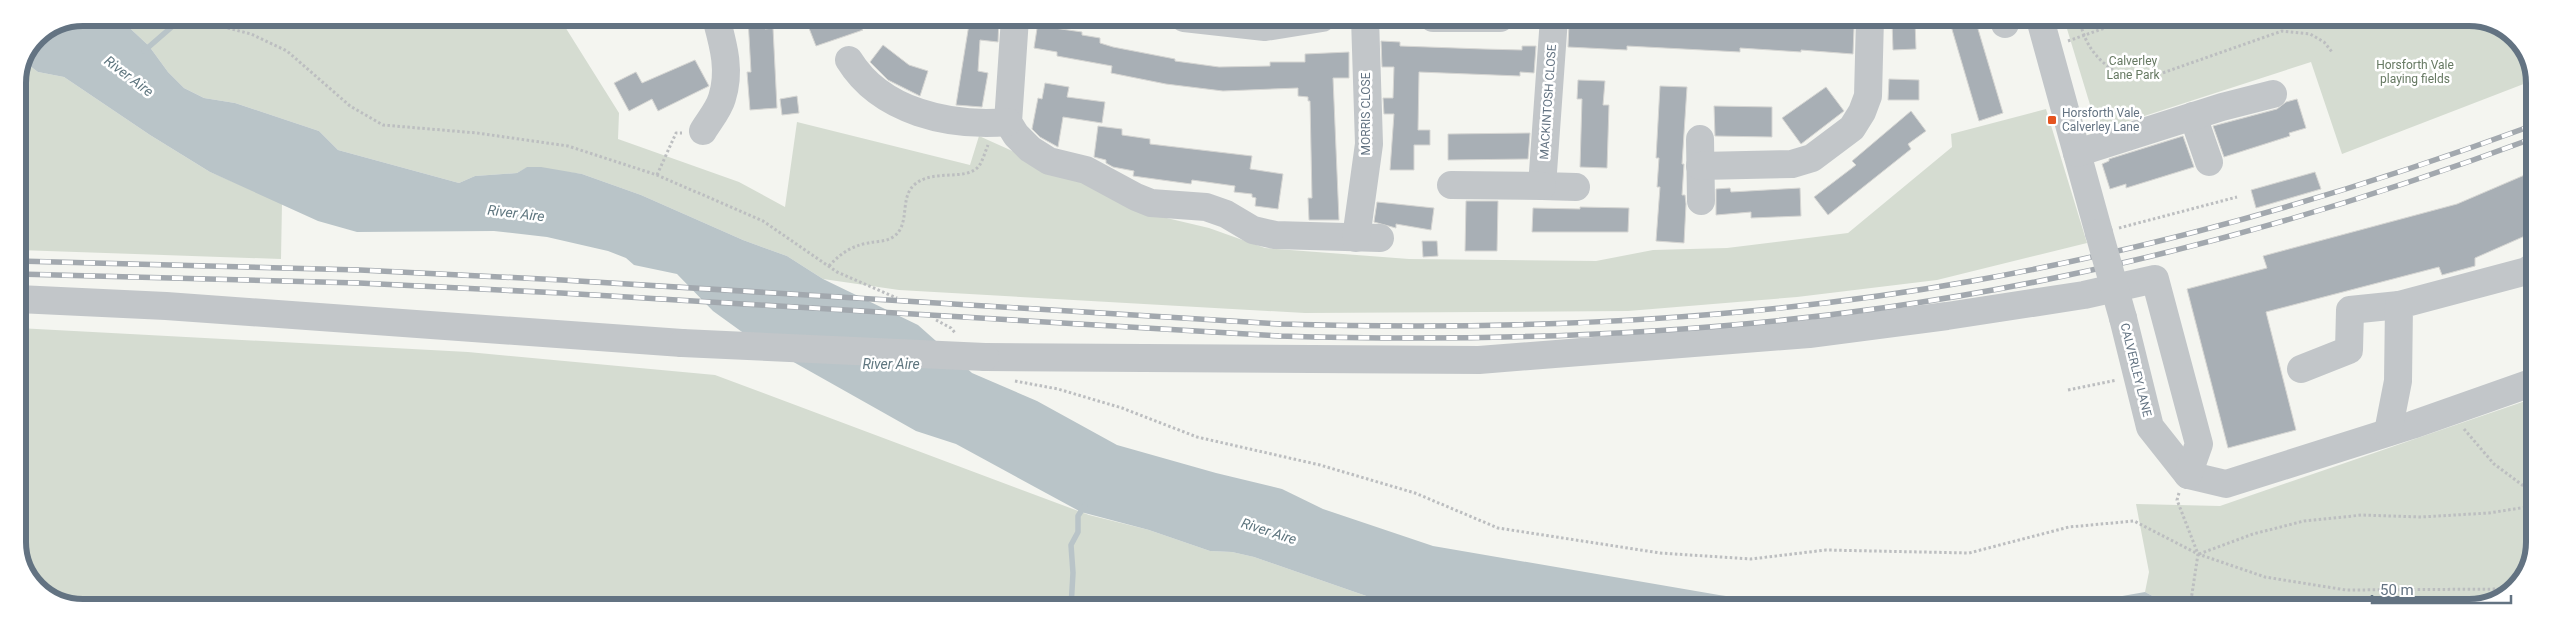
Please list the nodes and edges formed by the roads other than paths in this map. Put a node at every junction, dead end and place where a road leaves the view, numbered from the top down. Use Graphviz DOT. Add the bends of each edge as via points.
graph roads {
  1 [pos="718,26"];
  2 [pos="1014,26"];
  3 [pos="1366,26"];
  4 [pos="1553,26"];
  5 [pos="1870,26"];
  6 [pos="2042,26"];
  7 [pos="849,60"];
  8 [pos="2273,94"];
  9 [pos="2193,116"];
  10 [pos="1008,122"];
  11 [pos="689,132"];
  12 [pos="2077,153"];
  13 [pos="2209,162"];
  14 [pos="1451,184"];
  15 [pos="1542,186"];
  16 [pos="1576,187"];
  17 [pos="1701,201"];
  18 [pos="2526,271"];
  19 [pos="26,299"];
  20 [pos="2399,305"];
  21 [pos="2301,369"];
  22 [pos="2526,385"];
  23 [pos="2388,432"];
  24 [pos="2188,475"];
  1 -- 11 [label="street" via="725,49 726,76 722,99"];
  2 -- 10 [label="street"];
  3 -- 10 [label="street, MORRIS CLOSE" via="1368,238 1275,235 1253,230 1226,214 1206,207 1151,203 1086,170 1049,161 1025,144"];
  4 -- 15 [label="street, MACKINTOSH CLOSE"];
  5 -- 17 [label="street" via="1868,96 1852,128 1812,158 1792,164 1700,152"];
  6 -- 12 [label="street, CALVERLEY LANE"];
  7 -- 10 [label="street" via="860,77 883,96 905,108 975,123"];
  8 -- 9 [label="street"];
  9 -- 12 [label="street"];
  9 -- 13 [label="street"];
  12 -- 24 [label="street, CALVERLEY LANE, bridge" via="2150,427"];
  14 -- 15 [label="street"];
  15 -- 16 [label="street"];
  18 -- 20 [label="street"];
  19 -- 24 [label="street, bridge" via="166,306 682,343 985,357 1479,360 1809,334 1996,309 2156,279 2199,444"];
  20 -- 21 [label="street" via="2350,310 2349,350"];
  20 -- 23 [label="street" via="2398,381"];
  22 -- 23 [label="street"];
  23 -- 24 [label="street" via="2226,484"];
}
